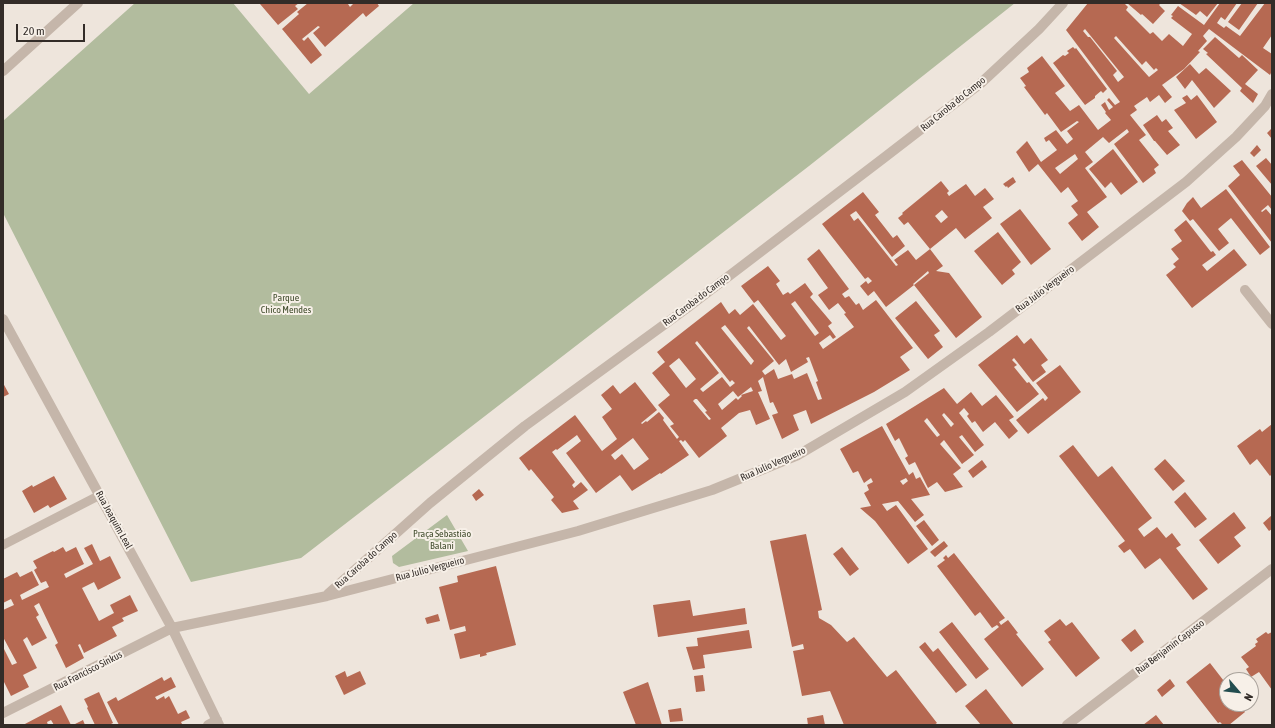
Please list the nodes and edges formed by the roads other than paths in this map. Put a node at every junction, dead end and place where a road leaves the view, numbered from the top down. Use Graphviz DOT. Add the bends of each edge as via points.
graph roads {
  1 [pos="78,3"];
  2 [pos="1063,3"];
  3 [pos="3,71"];
  4 [pos="1272,94"];
  5 [pos="1245,290"];
  6 [pos="3,318"];
  7 [pos="1271,320"];
  8 [pos="100,495"];
  9 [pos="3,545"];
  10 [pos="1272,569"];
  11 [pos="327,596"];
  12 [pos="172,628"];
  13 [pos="3,713"];
  14 [pos="218,722"];
  15 [pos="208,725"];
  16 [pos="1067,725"];
  1 -- 3 [label="street"];
  2 -- 11 [label="street, Rua Caroba do Campo" via="1039,30 981,83 687,308 525,426 430,503"];
  4 -- 11 [label="street, Rua Julio Vergueiro" via="1265,106 1236,137 1186,182 906,392 798,455 712,490 578,531"];
  5 -- 7 [label="street"];
  6 -- 8 [label="street, Rua Joaquim Leal"];
  8 -- 9 [label="lane"];
  8 -- 12 [label="street, Rua Joaquim Leal"];
  10 -- 16 [label="street, Rua Benjamin Capusso"];
  11 -- 12 [label="street, Rua Julio Vergueiro"];
  12 -- 13 [label="street, Rua Francisco Sinkus"];
  12 -- 14 [label="street, Rua Joaquim Leal"];
  14 -- 15 [label="street"];
}
